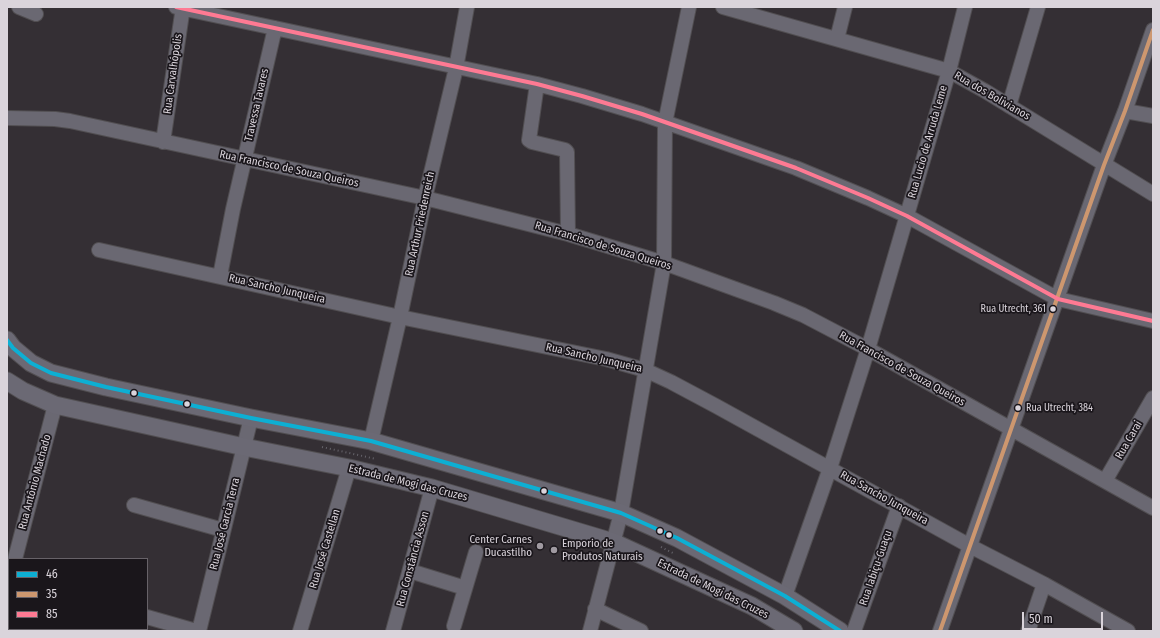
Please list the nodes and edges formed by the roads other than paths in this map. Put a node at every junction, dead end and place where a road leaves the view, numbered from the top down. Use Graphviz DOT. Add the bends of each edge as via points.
graph roads {
  1 [pos="19,7"];
  2 [pos="180,7"];
  3 [pos="467,7"];
  4 [pos="689,7"];
  5 [pos="723,7"];
  6 [pos="845,7"];
  7 [pos="966,7"];
  8 [pos="1038,7"];
  9 [pos="36,14"];
  10 [pos="275,28"];
  11 [pos="1153,30"];
  12 [pos="837,39"];
  13 [pos="456,68"];
  14 [pos="949,71"];
  15 [pos="1146,71"];
  16 [pos="537,84"];
  17 [pos="1009,106"];
  18 [pos="1125,111"];
  19 [pos="1153,116"];
  20 [pos="7,118"];
  21 [pos="665,123"];
  22 [pos="163,142"];
  23 [pos="245,159"];
  24 [pos="1104,165"];
  25 [pos="1153,194"];
  26 [pos="425,198"];
  27 [pos="907,216"];
  28 [pos="568,234"];
  29 [pos="99,250"];
  30 [pos="664,264"];
  31 [pos="220,276"];
  32 [pos="1058,299"];
  33 [pos="400,317"];
  34 [pos="1153,322"];
  35 [pos="7,340"];
  36 [pos="868,349"];
  37 [pos="645,370"];
  38 [pos="7,381"];
  39 [pos="1153,398"];
  40 [pos="55,405"];
  41 [pos="251,418"];
  42 [pos="1011,429"];
  43 [pos="371,441"];
  44 [pos="244,447"];
  45 [pos="349,468"];
  46 [pos="830,468"];
  47 [pos="1105,481"];
  48 [pos="432,488"];
  49 [pos="134,505"];
  50 [pos="899,506"];
  51 [pos="1153,508"];
  52 [pos="621,513"];
  53 [pos="223,530"];
  54 [pos="613,542"];
  55 [pos="970,546"];
  56 [pos="476,552"];
  57 [pos="15,558"];
  58 [pos="410,571"];
  59 [pos="1044,584"];
  60 [pos="465,588"];
  61 [pos="785,596"];
  62 [pos="595,609"];
  63 [pos="148,617"];
  64 [pos="1102,624"];
  65 [pos="454,626"];
  66 [pos="197,631"];
  67 [pos="300,631"];
  68 [pos="393,631"];
  69 [pos="590,631"];
  70 [pos="641,631"];
  71 [pos="794,631"];
  72 [pos="840,631"];
  73 [pos="854,631"];
  74 [pos="940,631"];
  75 [pos="1028,631"];
  76 [pos="1128,631"];
  1 -- 9 [label="street"];
  2 -- 10 [label="street"];
  2 -- 22 [label="street, Rua Carvalhópolis"];
  3 -- 13 [label="street, Rua Arthur Friedenreich"];
  4 -- 21 [label="street"];
  5 -- 12 [label="street, Rua dos Bolivianos"];
  6 -- 12 [label="street"];
  7 -- 14 [label="street, Rua Lucio de Arruda Leme"];
  8 -- 17 [label="street"];
  10 -- 13 [label="street"];
  10 -- 23 [label="street, Travessa Tavares"];
  11 -- 15 [label="street"];
  12 -- 14 [label="street, Rua dos Bolivianos"];
  13 -- 16 [label="street"];
  13 -- 26 [label="street, Rua Arthur Friedenreich"];
  14 -- 17 [label="street, Rua dos Bolivianos"];
  14 -- 27 [label="street, Rua Lucio de Arruda Leme"];
  15 -- 18 [label="street"];
  16 -- 21 [label="street"];
  16 -- 28 [label="street" via="529,140 567,152"];
  17 -- 24 [label="street, Rua dos Bolivianos"];
  18 -- 19 [label="street"];
  18 -- 24 [label="street"];
  20 -- 22 [label="street, Rua Francisco de Souza Queiros" via="70,121"];
  21 -- 27 [label="street" via="831,181"];
  21 -- 30 [label="street"];
  22 -- 23 [label="street, Rua Francisco de Souza Queiros"];
  23 -- 26 [label="street, Rua Francisco de Souza Queiros"];
  23 -- 31 [label="street, Travessa Tavares"];
  24 -- 25 [label="street, Rua dos Bolivianos"];
  24 -- 32 [label="street"];
  26 -- 28 [label="street, Rua Francisco de Souza Queiros"];
  26 -- 33 [label="street, Rua Arthur Friedenreich"];
  27 -- 32 [label="street"];
  27 -- 36 [label="street, Rua Lucio de Arruda Leme"];
  28 -- 30 [label="street, Rua Francisco de Souza Queiros"];
  29 -- 31 [label="street, Rua Sancho Junqueira"];
  30 -- 36 [label="street, Rua Francisco de Souza Queiros" via="786,308"];
  30 -- 37 [label="street"];
  31 -- 33 [label="street, Rua Sancho Junqueira"];
  32 -- 34 [label="street"];
  32 -- 42 [label="street"];
  33 -- 37 [label="street, Rua Sancho Junqueira" via="606,359"];
  33 -- 43 [label="street, Rua Arthur Friedenreich"];
  35 -- 41 [label="main road" via="31,363 51,373 98,386"];
  36 -- 42 [label="street, Rua Francisco de Souza Queiros"];
  36 -- 46 [label="street, Rua Lucio de Arruda Leme"];
  37 -- 46 [label="street, Rua Sancho Junqueira" via="710,402"];
  37 -- 52 [label="street"];
  38 -- 40 [label="main road, Estrada de Mogi das Cruzes"];
  39 -- 47 [label="street, Rua Carai"];
  40 -- 44 [label="main road, Estrada de Mogi das Cruzes"];
  40 -- 57 [label="street, Rua Antônio Machado"];
  41 -- 43 [label="main road"];
  41 -- 44 [label="street, Rua José Garcia Terra"];
  42 -- 47 [label="street, Rua Francisco de Souza Queiros"];
  42 -- 55 [label="street"];
  43 -- 52 [label="main road"];
  44 -- 45 [label="main road, Estrada de Mogi das Cruzes"];
  44 -- 53 [label="street, Rua José Garcia Terra"];
  45 -- 48 [label="main road, Estrada de Mogi das Cruzes"];
  45 -- 67 [label="street, Rua José Castellan"];
  46 -- 50 [label="street, Rua Sancho Junqueira"];
  46 -- 61 [label="street, Rua Lucio de Arruda Leme"];
  47 -- 51 [label="street, Rua Francisco de Souza Queiros"];
  48 -- 54 [label="main road, Estrada de Mogi das Cruzes"];
  48 -- 58 [label="street, Rua Constância Asson"];
  49 -- 53 [label="street"];
  50 -- 55 [label="street, Rua Sancho Junqueira"];
  50 -- 73 [label="street, Rua Iabiçu-Guaçu"];
  52 -- 54 [label="street"];
  52 -- 61 [label="main road" via="677,538"];
  53 -- 66 [label="street, Rua José Garcia Terra"];
  54 -- 62 [label="street"];
  54 -- 71 [label="main road, Estrada de Mogi das Cruzes" via="752,606"];
  55 -- 59 [label="street, Rua Sancho Junqueira"];
  55 -- 74 [label="street"];
  56 -- 60 [label="street"];
  58 -- 60 [label="street"];
  58 -- 68 [label="street, Rua Constância Asson"];
  59 -- 64 [label="street, Rua Sancho Junqueira"];
  59 -- 75 [label="street"];
  60 -- 65 [label="street"];
  61 -- 72 [label="main road"];
  62 -- 69 [label="street"];
  62 -- 70 [label="street"];
  63 -- 66 [label="street"];
  64 -- 76 [label="street, Rua Sancho Junqueira"];
}
